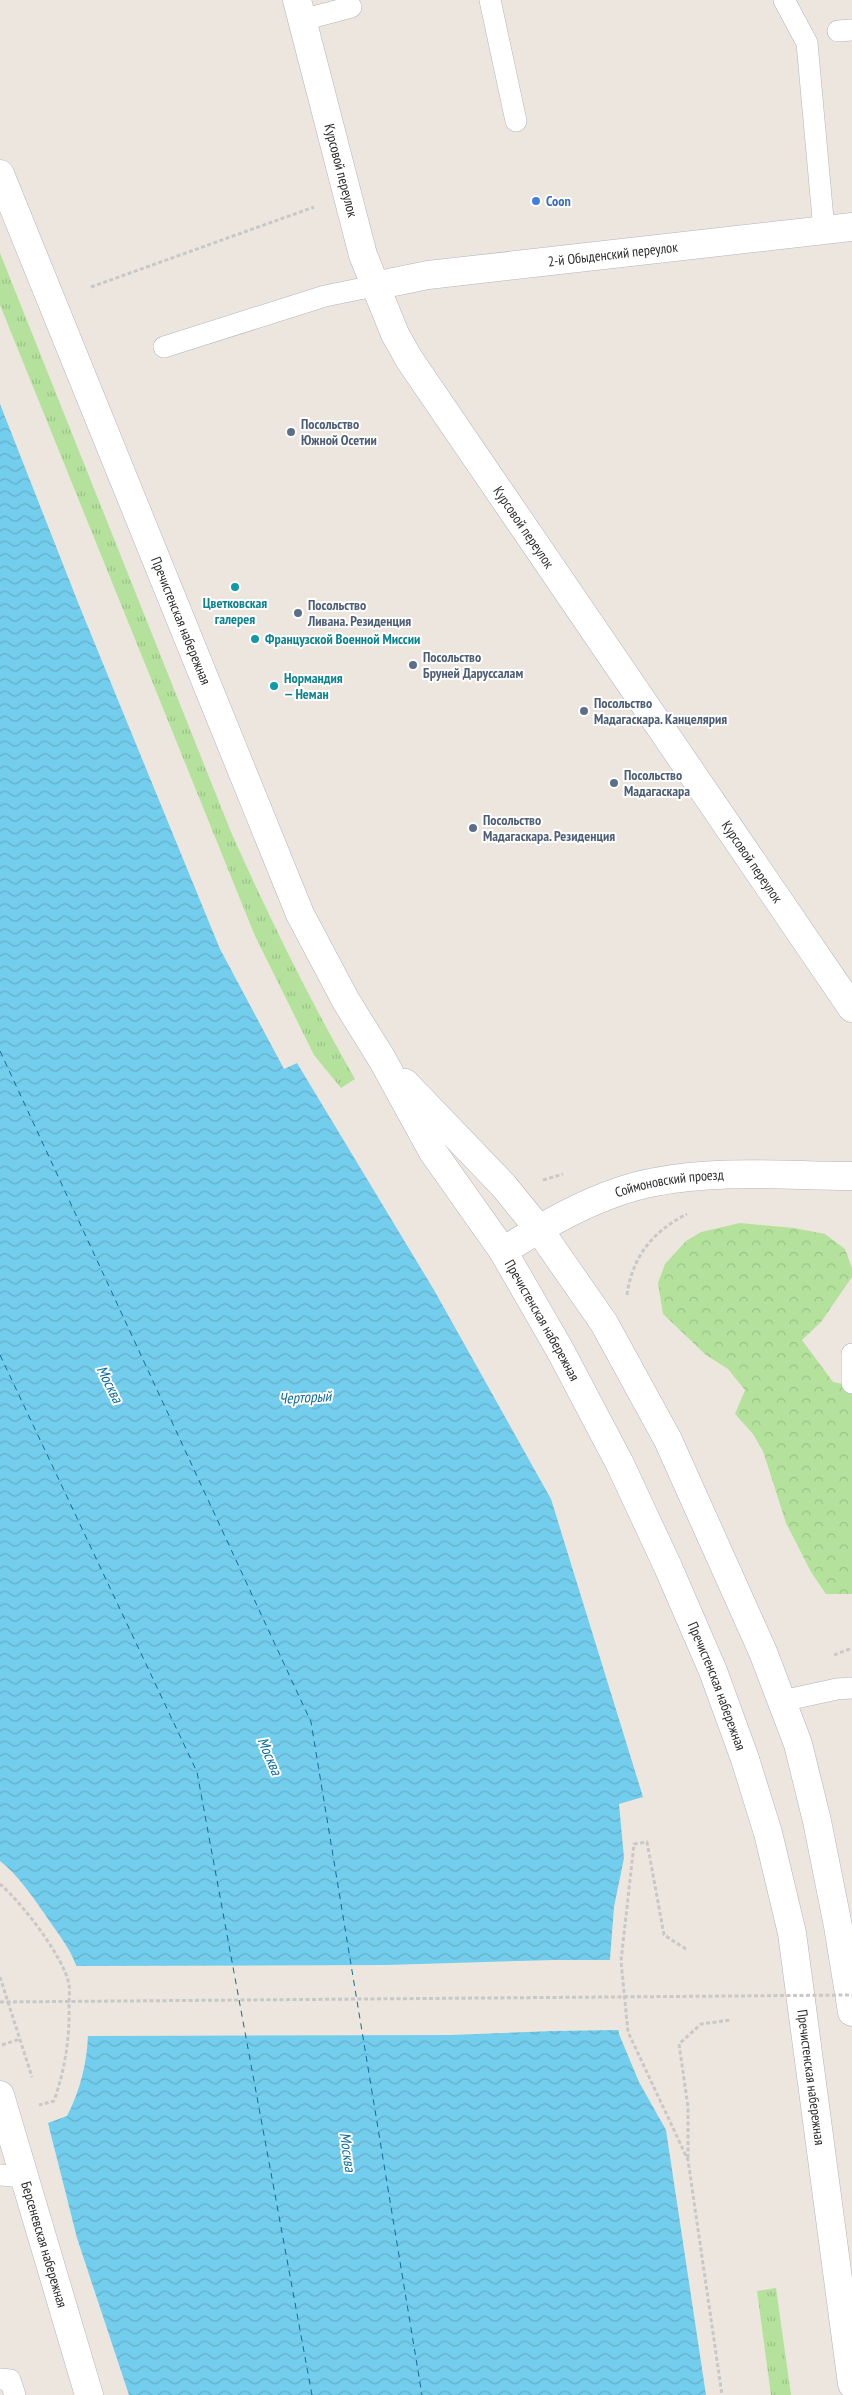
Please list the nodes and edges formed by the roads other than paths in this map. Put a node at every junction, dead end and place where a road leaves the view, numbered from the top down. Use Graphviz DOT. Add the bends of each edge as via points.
graph roads {
  1 [pos="490,0"];
  2 [pos="784,0"];
  3 [pos="351,7"];
  4 [pos="300,10"];
  5 [pos="516,121"];
  6 [pos="0,174"];
  7 [pos="852,227"];
  8 [pos="824,230"];
  9 [pos="374,286"];
  10 [pos="164,347"];
  11 [pos="852,1008"];
  12 [pos="382,1059"];
  13 [pos="852,1176"];
  14 [pos="538,1228"];
  15 [pos="503,1251"];
  16 [pos="852,1354"];
  17 [pos="852,1383"];
  18 [pos="852,1688"];
  19 [pos="782,1701"];
  20 [pos="852,2012"];
  21 [pos="0,2095"];
  22 [pos="12,2176"];
  23 [pos="0,2379"];
  24 [pos="852,2384"];
  25 [pos="15,2395"];
  26 [pos="89,2395"];
  1 -- 5 [label="lane"];
  2 -- 8 [label="lane" via="807,43"];
  3 -- 4 [label="lane"];
  4 -- 9 [label="main road, Курсовой переулок" via="363,255"];
  6 -- 12 [label="main road, Пречистенская набережная" via="300,914 346,1001"];
  7 -- 8 [label="main road, 2-й Обыденский переулок"];
  8 -- 9 [label="main road, 2-й Обыденский переулок" via="428,275"];
  9 -- 10 [label="lane" via="325,296"];
  9 -- 11 [label="main road, Курсовой переулок" via="409,359"];
  12 -- 14 [label="main road, Пречистенская набережная" via="464,1143"];
  12 -- 15 [label="main road, Пречистенская набережная" via="434,1152"];
  13 -- 14 [label="main road, Соймоновский проезд" via="702,1176 654,1182 606,1196"];
  14 -- 15 [label="main road, Соймоновский проезд"];
  14 -- 19 [label="main road, Пречистенская набережная" via="604,1323 668,1440"];
  15 -- 24 [label="main road, Пречистенская набережная" via="620,1464 668,1567 713,1671 768,1833 792,1933"];
  16 -- 17 [label="lane"];
  18 -- 19 [label="lane"];
  19 -- 20 [label="main road, Пречистенская набережная" via="798,1744 817,1821"];
  21 -- 22 [label="main road, Берсеневская набережная"];
  22 -- 26 [label="main road, Берсеневская набережная"];
  23 -- 25 [label="lane" via="10,2380"];
}
